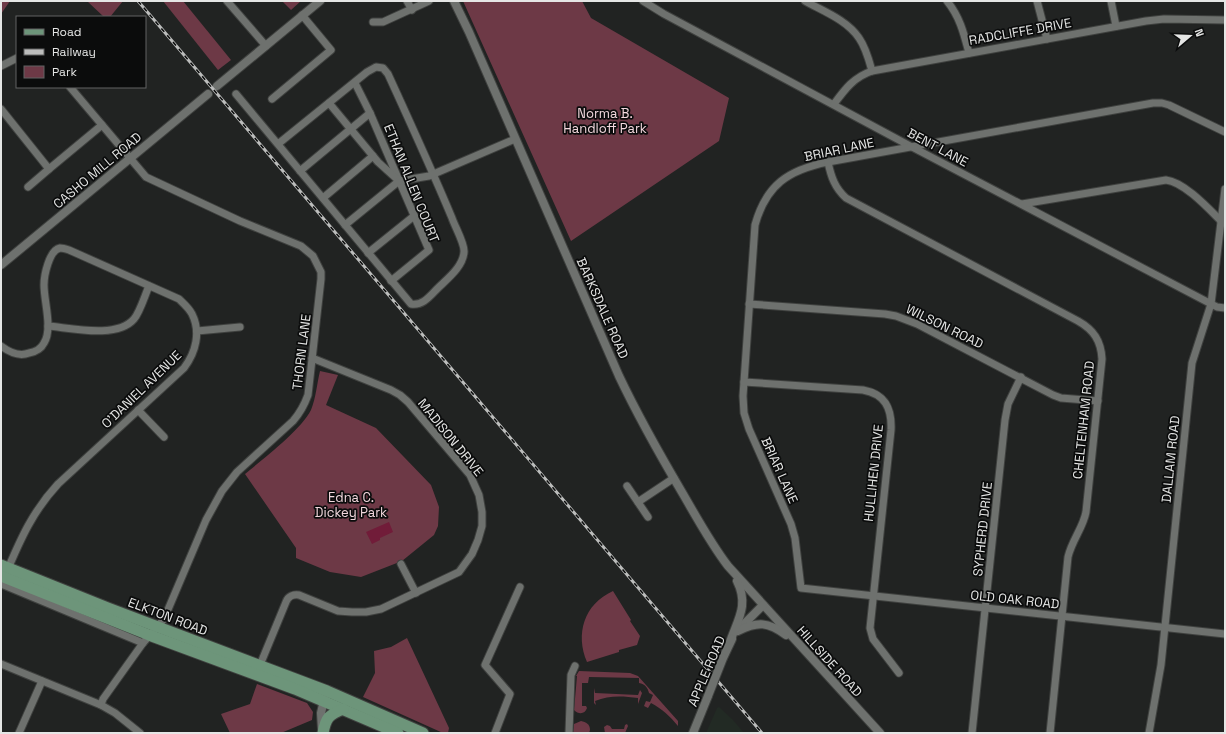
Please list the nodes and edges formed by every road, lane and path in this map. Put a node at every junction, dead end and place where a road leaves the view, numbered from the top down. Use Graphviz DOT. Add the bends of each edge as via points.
graph roads {
  1 [pos="227,1"];
  2 [pos="320,1"];
  3 [pos="407,1"];
  4 [pos="429,1"];
  5 [pos="454,1"];
  6 [pos="643,1"];
  7 [pos="805,1"];
  8 [pos="947,1"];
  9 [pos="1037,1"];
  10 [pos="1111,1"];
  11 [pos="412,10"];
  12 [pos="302,16"];
  13 [pos="1225,20"];
  14 [pos="373,22"];
  15 [pos="1116,26"];
  16 [pos="1047,39"];
  17 [pos="266,46"];
  18 [pos="969,53"];
  19 [pos="16,58"];
  20 [pos="1,66"];
  21 [pos="872,71"];
  22 [pos="355,83"];
  23 [pos="217,86"];
  24 [pos="71,88"];
  25 [pos="208,94"];
  26 [pos="236,94"];
  27 [pos="272,99"];
  28 [pos="329,103"];
  29 [pos="834,104"];
  30 [pos="1,110"];
  31 [pos="370,113"];
  32 [pos="102,125"];
  33 [pos="350,129"];
  34 [pos="1225,132"];
  35 [pos="515,139"];
  36 [pos="278,144"];
  37 [pos="912,147"];
  38 [pos="373,156"];
  39 [pos="130,158"];
  40 [pos="828,162"];
  41 [pos="49,169"];
  42 [pos="300,170"];
  43 [pos="433,174"];
  44 [pos="399,181"];
  45 [pos="28,187"];
  46 [pos="1225,189"];
  47 [pos="323,198"];
  48 [pos="1022,204"];
  49 [pos="414,216"];
  50 [pos="1223,221"];
  51 [pos="345,225"];
  52 [pos="368,253"];
  53 [pos="1,266"];
  54 [pos="391,281"];
  55 [pos="149,286"];
  56 [pos="749,304"];
  57 [pos="1211,304"];
  58 [pos="1225,308"];
  59 [pos="48,326"];
  60 [pos="240,327"];
  61 [pos="197,331"];
  62 [pos="1,346"];
  63 [pos="312,358"];
  64 [pos="1021,377"];
  65 [pos="744,382"];
  66 [pos="1098,401"];
  67 [pos="138,410"];
  68 [pos="164,437"];
  69 [pos="674,478"];
  70 [pos="627,486"];
  71 [pos="638,502"];
  72 [pos="648,517"];
  73 [pos="401,564"];
  74 [pos="728,566"];
  75 [pos="3,574"];
  76 [pos="520,587"];
  77 [pos="802,588"];
  78 [pos="416,593"];
  79 [pos="873,596"];
  80 [pos="763,605"];
  81 [pos="985,608"];
  82 [pos="1062,616"];
  83 [pos="157,627"];
  84 [pos="1164,628"];
  85 [pos="738,631"];
  86 [pos="1225,634"];
  87 [pos="146,639"];
  88 [pos="730,642"];
  89 [pos="798,644"];
  90 [pos="1,664"];
  91 [pos="260,665"];
  92 [pos="575,666"];
  93 [pos="899,673"];
  94 [pos="42,681"];
  95 [pos="325,695"];
  96 [pos="101,705"];
  97 [pos="343,709"];
  98 [pos="20,733"];
  99 [pos="140,733"];
  100 [pos="318,733"];
  101 [pos="323,733"];
  102 [pos="398,733"];
  103 [pos="423,733"];
  104 [pos="495,733"];
  105 [pos="569,733"];
  106 [pos="693,733"];
  107 [pos="880,733"];
  108 [pos="972,733"];
  109 [pos="1050,733"];
  110 [pos="1149,733"];
  1 -- 17 [label="street"];
  2 -- 12 [label="street"];
  3 -- 11 [label="street"];
  4 -- 11 [label="street"];
  5 -- 35 [label="street, BARKSDALE ROAD"];
  6 -- 29 [label="street, BENT LANE"];
  7 -- 21 [label="street" via="847,25 859,38"];
  8 -- 18 [label="street" via="957,14"];
  9 -- 16 [label="street"];
  10 -- 15 [label="street"];
  11 -- 14 [label="street" via="384,22"];
  12 -- 17 [label="street"];
  12 -- 27 [label="street" via="331,50"];
  13 -- 15 [label="street, RADCLIFFE DRIVE" via="1164,19"];
  15 -- 16 [label="street, RADCLIFFE DRIVE"];
  16 -- 18 [label="street, RADCLIFFE DRIVE"];
  17 -- 23 [label="street"];
  18 -- 21 [label="street, RADCLIFFE DRIVE"];
  19 -- 20 [label="street"];
  21 -- 29 [label="street, RADCLIFFE DRIVE" via="852,82"];
  22 -- 28 [label="street"];
  22 -- 31 [label="street, ETHAN ALLEN COURT"];
  22 -- 43 [label="street" via="372,69 379,67 386,70"];
  24 -- 32 [label="street, THORN LANE"];
  25 -- 39 [label="street, CASHO MILL ROAD"];
  26 -- 36 [label="street"];
  28 -- 33 [label="street"];
  28 -- 36 [label="street"];
  29 -- 37 [label="street, BENT LANE"];
  30 -- 41 [label="street"];
  31 -- 33 [label="street"];
  31 -- 44 [label="street, ETHAN ALLEN COURT"];
  32 -- 39 [label="street, THORN LANE"];
  32 -- 41 [label="street"];
  33 -- 38 [label="street"];
  33 -- 42 [label="street"];
  34 -- 37 [label="street, BRIAR LANE" via="1169,105 1153,103"];
  35 -- 43 [label="street"];
  35 -- 69 [label="street, BARKSDALE ROAD" via="622,381 642,423"];
  36 -- 42 [label="street"];
  37 -- 40 [label="street, BRIAR LANE"];
  37 -- 48 [label="street, BENT LANE"];
  38 -- 44 [label="street"];
  38 -- 47 [label="street"];
  39 -- 53 [label="street, CASHO MILL ROAD"];
  39 -- 63 [label="street, THORN LANE" via="146,177 154,182 301,246 313,256 322,279"];
  40 -- 56 [label="street, BRIAR LANE" via="792,173 772,191 761,208 753,238"];
  40 -- 66 [label="street, CHELTENHAM ROAD" via="835,185 846,198 1092,330 1100,344 1102,355"];
  41 -- 45 [label="street"];
  42 -- 47 [label="street"];
  43 -- 44 [label="street" via="420,179"];
  43 -- 54 [label="street" via="462,244 463,259 454,272 417,305 411,304"];
  44 -- 49 [label="street, ETHAN ALLEN COURT"];
  44 -- 51 [label="street"];
  46 -- 50 [label="street, DALLAM ROAD"];
  47 -- 51 [label="street"];
  48 -- 50 [label="street" via="1171,180 1182,186"];
  48 -- 57 [label="street, BENT LANE"];
  49 -- 52 [label="street"];
  49 -- 54 [label="street, ETHAN ALLEN COURT" via="429,250"];
  50 -- 57 [label="street, DALLAM ROAD"];
  51 -- 52 [label="street"];
  52 -- 54 [label="street"];
  55 -- 59 [label="street" via="135,319 119,329 102,331"];
  55 -- 59 [label="street, O'DANIEL AVENUE" via="69,250 55,250 46,268 44,284"];
  55 -- 61 [label="street, O'DANIEL AVENUE" via="179,299 192,314"];
  56 -- 64 [label="street, WILSON ROAD" via="896,316 917,324"];
  56 -- 65 [label="street, BRIAR LANE"];
  57 -- 58 [label="street, BENT LANE"];
  57 -- 84 [label="street, DALLAM ROAD" via="1192,363"];
  59 -- 62 [label="street" via="44,344 36,351 20,355"];
  60 -- 61 [label="street"];
  61 -- 67 [label="street, O'DANIEL AVENUE" via="196,346 184,368"];
  63 -- 78 [label="street, MADISON DRIVE" via="400,395 470,475 475,486 481,503 482,526 472,554 459,572"];
  63 -- 83 [label="street, THORN LANE" via="308,396 300,413 237,472 222,491 206,520 164,619"];
  64 -- 66 [label="street, WILSON ROAD" via="1061,398"];
  64 -- 81 [label="street, SYPHERD DRIVE" via="1006,412"];
  65 -- 77 [label="street, BRIAR LANE" via="743,405 746,420 791,524"];
  65 -- 79 [label="street, HULLIHEN DRIVE" via="863,390 874,393 884,401 890,414 891,430"];
  66 -- 82 [label="street, CHELTENHAM ROAD" via="1086,512 1070,548"];
  67 -- 68 [label="street"];
  67 -- 75 [label="street, O'DANIEL AVENUE" via="46,498 25,529"];
  69 -- 71 [label="street"];
  69 -- 74 [label="street, BARKSDALE ROAD"];
  70 -- 71 [label="street"];
  71 -- 72 [label="street"];
  73 -- 78 [label="street"];
  74 -- 80 [label="street, BARKSDALE ROAD"];
  74 -- 88 [label="street" via="741,589 743,605"];
  75 -- 83 [label="main road, ELKTON ROAD"];
  75 -- 87 [label="main road, ELKTON ROAD"];
  76 -- 104 [label="street" via="485,665 510,694"];
  77 -- 79 [label="street, OLD OAK ROAD"];
  78 -- 91 [label="street, MADISON DRIVE" via="381,609 366,612 338,611 296,594 289,597"];
  79 -- 81 [label="street, OLD OAK ROAD"];
  79 -- 93 [label="street, HULLIHEN DRIVE" via="871,634"];
  80 -- 85 [label="street, APPLE ROAD"];
  80 -- 89 [label="street, HILLSIDE ROAD"];
  81 -- 82 [label="street, OLD OAK ROAD"];
  81 -- 108 [label="street, SYPHERD DRIVE"];
  82 -- 84 [label="street, OLD OAK ROAD"];
  82 -- 109 [label="street, CHELTENHAM ROAD"];
  83 -- 87 [label="street, THORN LANE"];
  83 -- 91 [label="main road, ELKTON ROAD"];
  84 -- 86 [label="street, OLD OAK ROAD"];
  84 -- 110 [label="street, DALLAM ROAD" via="1159,679"];
  85 -- 88 [label="street, APPLE ROAD"];
  85 -- 89 [label="street" via="751,625 764,624"];
  87 -- 95 [label="main road, ELKTON ROAD"];
  87 -- 96 [label="street, THORN LANE" via="102,699"];
  88 -- 106 [label="street, APPLE ROAD, bridge"];
  89 -- 107 [label="street, HILLSIDE ROAD"];
  90 -- 94 [label="street"];
  91 -- 95 [label="main road, ELKTON ROAD"];
  92 -- 105 [label="street" via="571,675"];
  94 -- 96 [label="street"];
  94 -- 98 [label="street"];
  95 -- 97 [label="main road"];
  95 -- 100 [label="street" via="317,708"];
  95 -- 101 [label="street" via="321,721"];
  95 -- 103 [label="main road"];
  96 -- 99 [label="street"];
  97 -- 101 [label="main road" via="328,718"];
  97 -- 102 [label="main road"];
}
